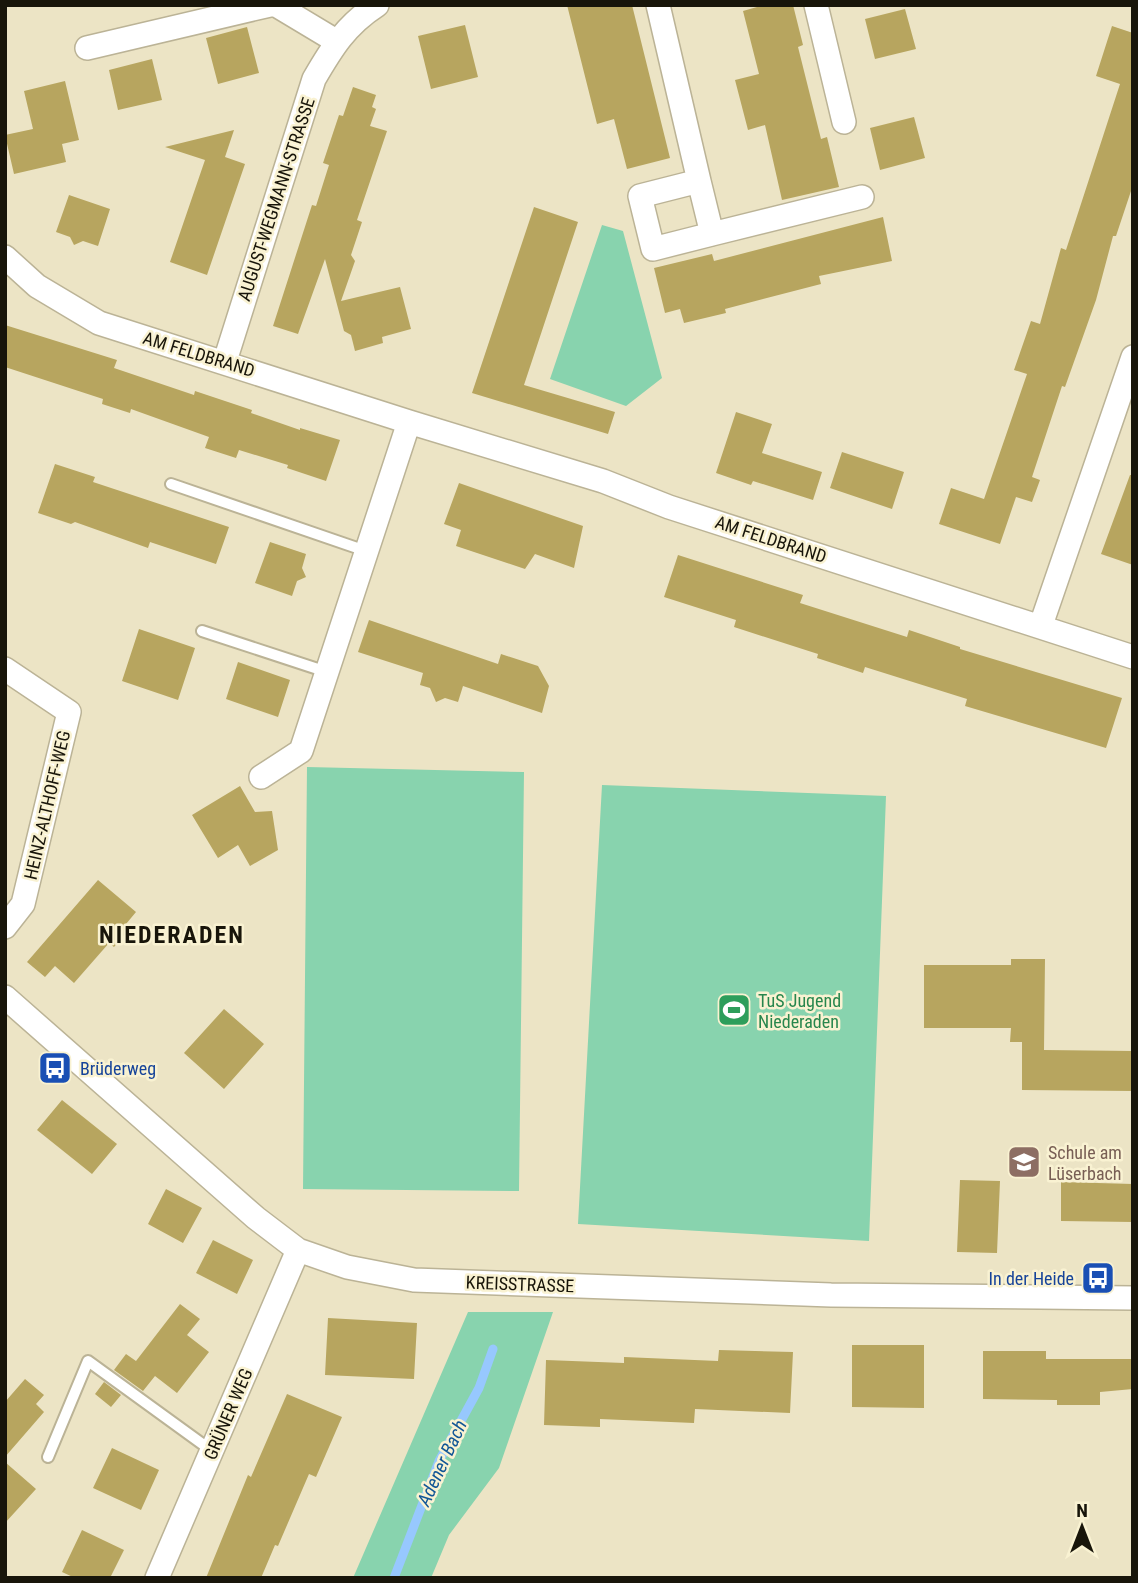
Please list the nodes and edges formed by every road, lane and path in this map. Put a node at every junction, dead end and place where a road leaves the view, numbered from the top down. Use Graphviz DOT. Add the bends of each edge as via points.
graph roads {
  1 [pos="270,5"];
  2 [pos="276,5"];
  3 [pos="377,5"];
  4 [pos="658,5"];
  5 [pos="816,5"];
  6 [pos="336,41"];
  7 [pos="87,48"];
  8 [pos="844,122"];
  9 [pos="699,181"];
  10 [pos="862,197"];
  11 [pos="712,234"];
  12 [pos="5,257"];
  13 [pos="1133,357"];
  14 [pos="225,361"];
  15 [pos="408,422"];
  16 [pos="171,484"];
  17 [pos="366,551"];
  18 [pos="1041,625"];
  19 [pos="202,631"];
  20 [pos="1133,657"];
  21 [pos="5,669"];
  22 [pos="327,672"];
  23 [pos="261,777"];
  24 [pos="5,927"];
  25 [pos="5,997"];
  26 [pos="298,1250"];
  27 [pos="1133,1298"];
  28 [pos="212,1451"];
  29 [pos="48,1457"];
  30 [pos="157,1578"];
  1 -- 7 [label="street"];
  2 -- 6 [label="street"];
  3 -- 6 [label="street, AUGUST-WEGMANN-STRASSE"];
  4 -- 9 [label="street"];
  5 -- 8 [label="street"];
  6 -- 14 [label="street, AUGUST-WEGMANN-STRASSE" via="314,79"];
  9 -- 11 [label="street"];
  9 -- 11 [label="street" via="640,196 653,249"];
  10 -- 11 [label="street"];
  12 -- 14 [label="street, AM FELDBRAND" via="37,286 99,323"];
  13 -- 18 [label="street"];
  14 -- 15 [label="street, AM FELDBRAND"];
  15 -- 17 [label="street"];
  15 -- 18 [label="street, AM FELDBRAND"];
  16 -- 17 [label="lane"];
  17 -- 22 [label="street"];
  18 -- 20 [label="street, AM FELDBRAND"];
  19 -- 22 [label="lane"];
  21 -- 24 [label="street, HEINZ-ALTHOFF-WEG" via="69,712 23,904"];
  22 -- 23 [label="street" via="301,751"];
  25 -- 26 [label="street, KREISSTRASSE"];
  26 -- 27 [label="street, KREISSTRASSE" via="348,1267 414,1280 831,1295"];
  26 -- 28 [label="street, GRÜNER WEG"];
  28 -- 29 [label="lane" via="88,1361"];
  28 -- 30 [label="street, GRÜNER WEG"];
}
